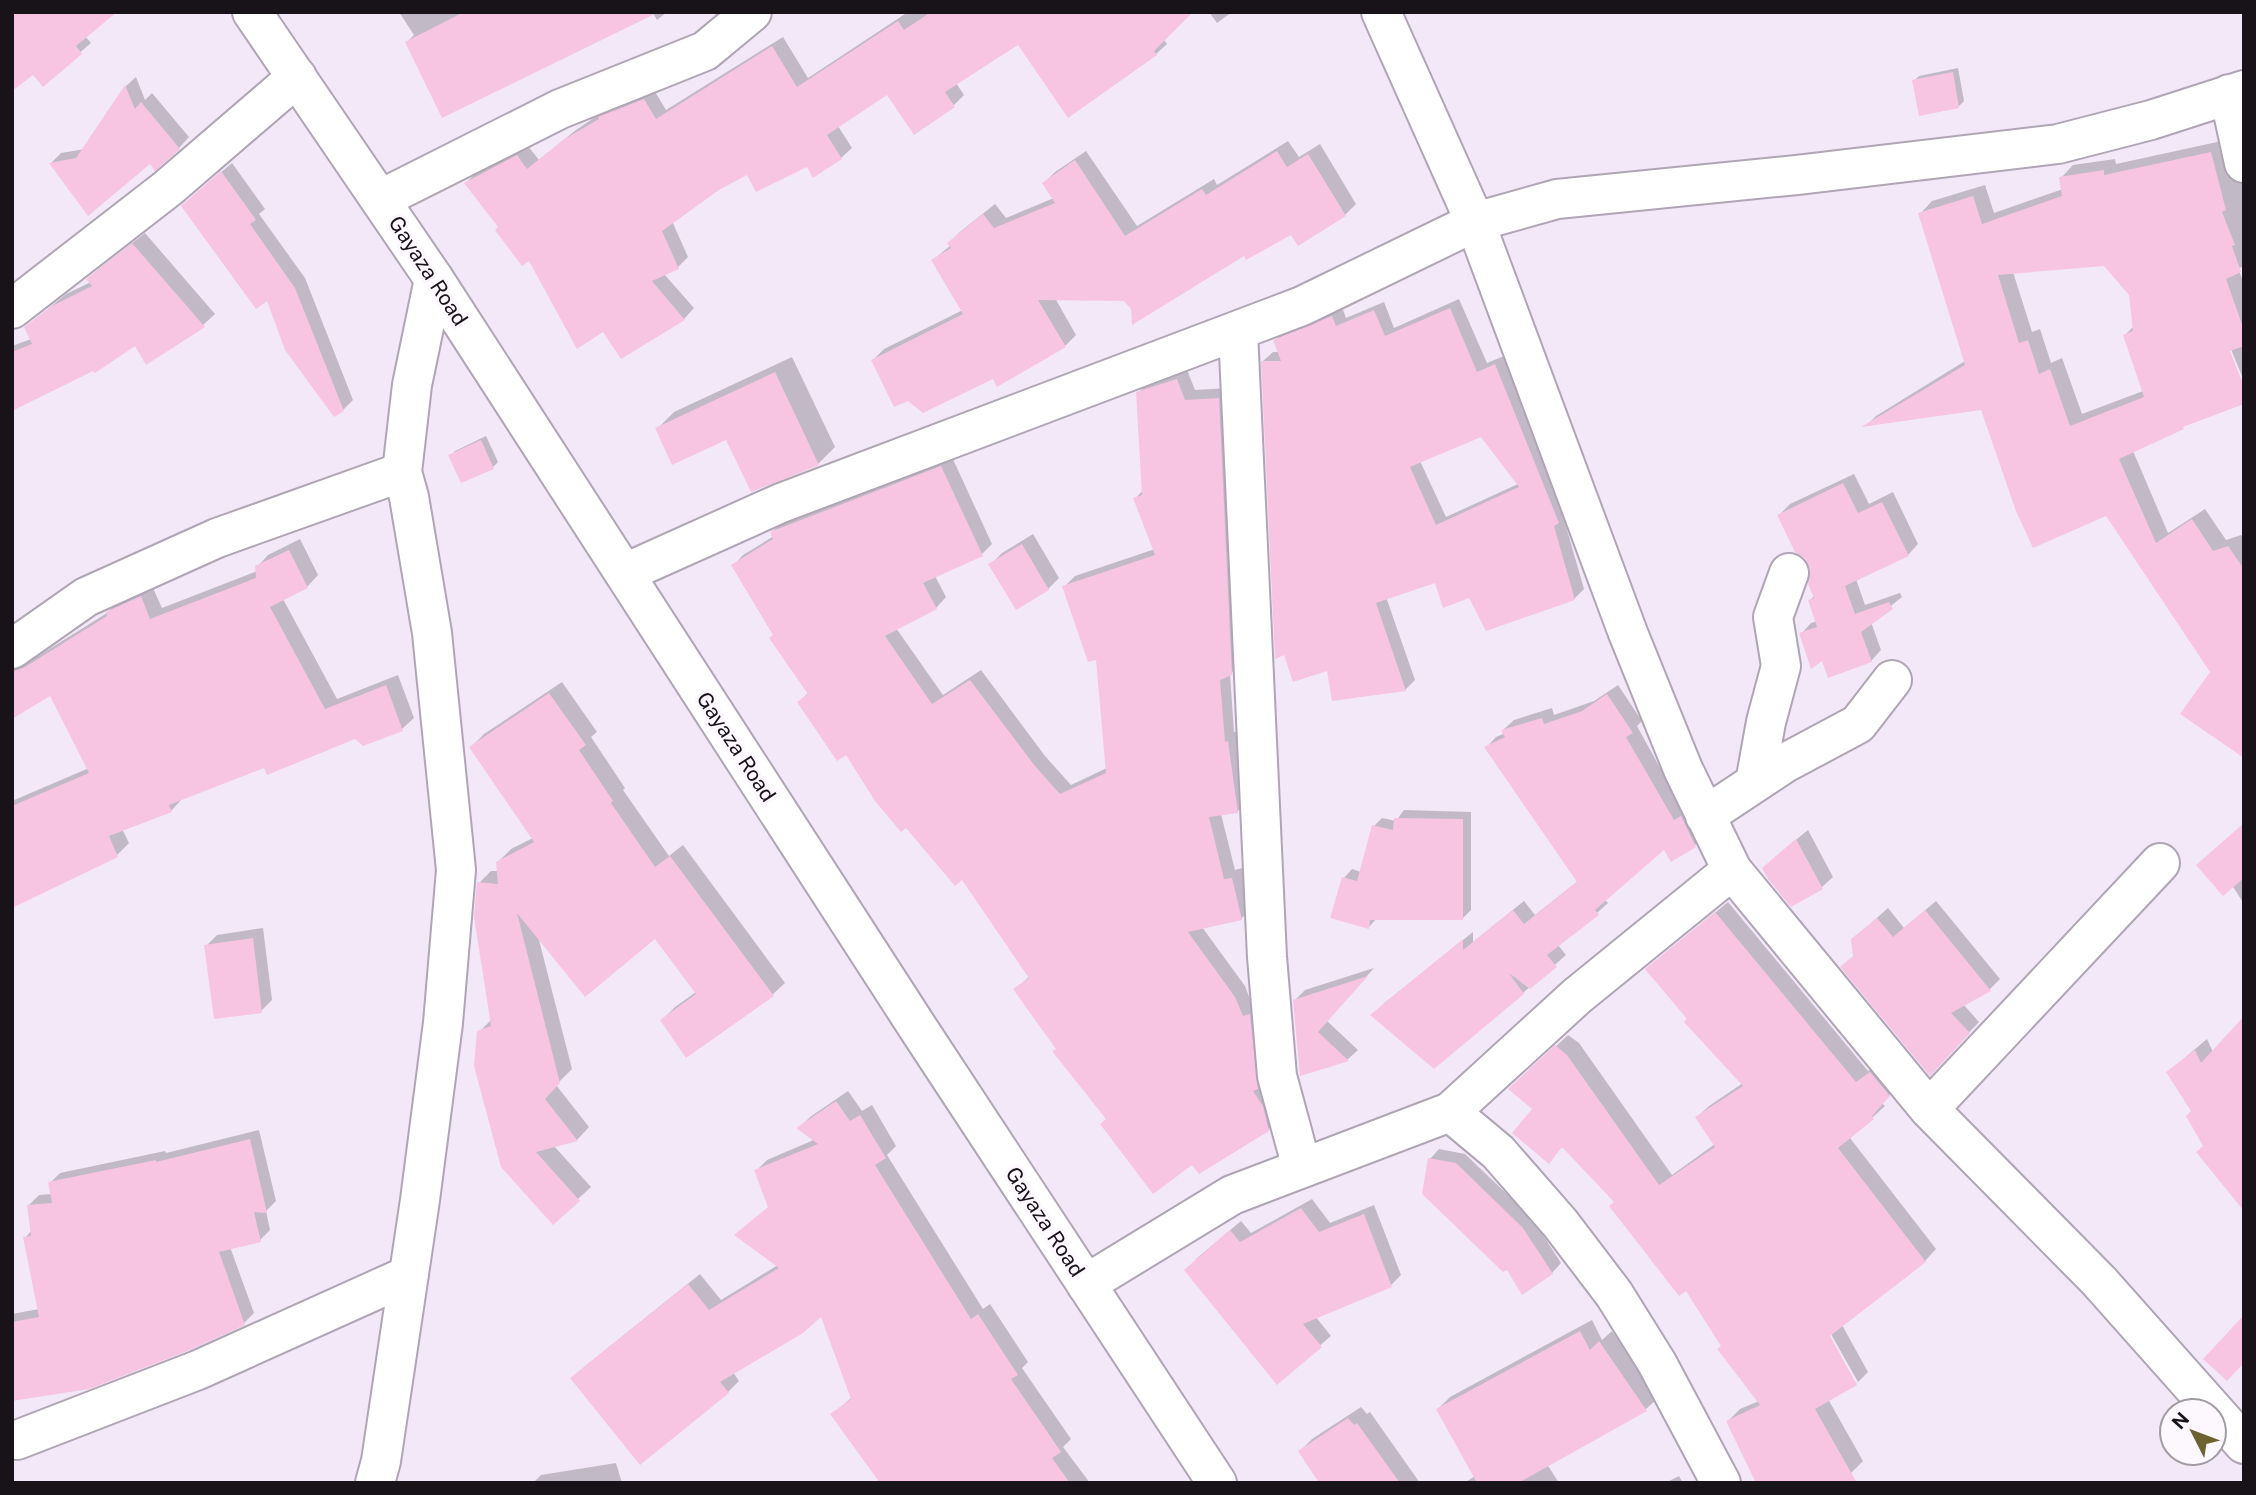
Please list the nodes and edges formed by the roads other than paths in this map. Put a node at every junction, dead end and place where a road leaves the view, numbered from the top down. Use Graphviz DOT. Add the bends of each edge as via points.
graph roads {
  1 [pos="252,12"];
  2 [pos="752,12"];
  3 [pos="1381,12"];
  4 [pos="297,77"];
  5 [pos="2236,92"];
  6 [pos="2244,163"];
  7 [pos="381,198"];
  8 [pos="1475,222"];
  9 [pos="434,279"];
  10 [pos="12,309"];
  11 [pos="1238,331"];
  12 [pos="402,472"];
  13 [pos="625,573"];
  14 [pos="1789,573"];
  15 [pos="12,649"];
  16 [pos="1892,680"];
  17 [pos="1755,783"];
  18 [pos="1705,816"];
  19 [pos="2160,863"];
  20 [pos="1732,870"];
  21 [pos="1929,1109"];
  22 [pos="1450,1112"];
  23 [pos="1302,1168"];
  24 [pos="409,1275"];
  25 [pos="1086,1284"];
  26 [pos="17,1440"];
  27 [pos="2244,1444"];
  28 [pos="375,1483"];
  29 [pos="1217,1483"];
  30 [pos="1721,1483"];
  1 -- 4 [label="street, Gayaza Road"];
  2 -- 7 [label="street" via="705,51 560,109"];
  3 -- 8 [label="street"];
  4 -- 7 [label="street, Gayaza Road"];
  4 -- 10 [label="street" via="168,188"];
  5 -- 6 [label="street"];
  5 -- 8 [label="street" via="2058,144 1557,198"];
  7 -- 9 [label="street, Gayaza Road"];
  8 -- 11 [label="street" via="1302,306"];
  8 -- 18 [label="street" via="1623,620"];
  9 -- 12 [label="street" via="412,385"];
  9 -- 13 [label="street, Gayaza Road"];
  11 -- 13 [label="street" via="781,503"];
  11 -- 23 [label="street" via="1267,957 1277,1076"];
  12 -- 15 [label="street" via="217,538 86,597"];
  12 -- 24 [label="street" via="432,633 456,870 443,1023"];
  13 -- 25 [label="street, Gayaza Road"];
  14 -- 17 [label="street" via="1773,617 1781,666"];
  16 -- 17 [label="street" via="1858,724"];
  17 -- 18 [label="street"];
  18 -- 20 [label="street"];
  19 -- 21 [label="street"];
  20 -- 21 [label="street"];
  20 -- 22 [label="street" via="1577,996"];
  21 -- 27 [label="street" via="2099,1281"];
  22 -- 23 [label="street"];
  22 -- 30 [label="street" via="1498,1152 1614,1294"];
  23 -- 25 [label="street" via="1232,1195"];
  24 -- 26 [label="street" via="198,1370"];
  24 -- 28 [label="street"];
  25 -- 29 [label="street, Gayaza Road"];
}
